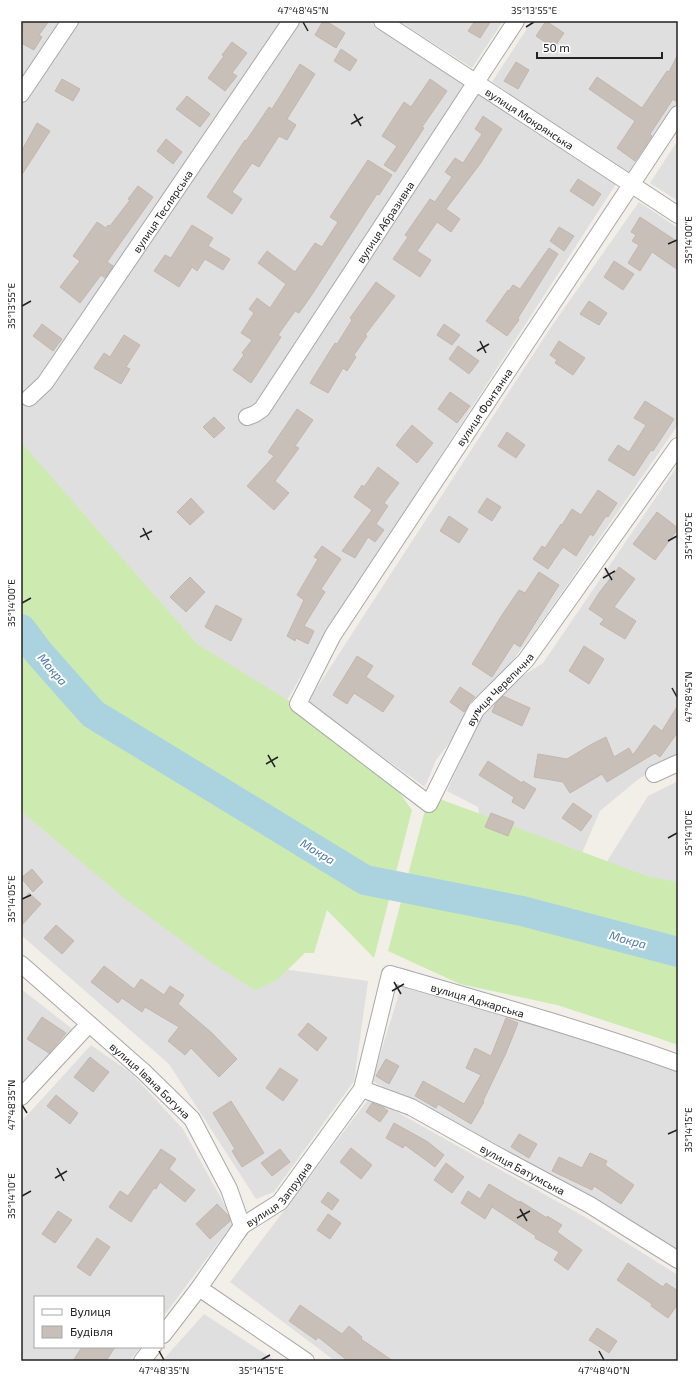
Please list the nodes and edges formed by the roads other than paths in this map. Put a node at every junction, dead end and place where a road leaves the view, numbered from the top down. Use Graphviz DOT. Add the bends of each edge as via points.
graph roads {
  1 [pos="70,21"];
  2 [pos="291,21"];
  3 [pos="382,21"];
  4 [pos="516,21"];
  5 [pos="476,82"];
  6 [pos="21,94"];
  7 [pos="678,114"];
  8 [pos="632,184"];
  9 [pos="678,215"];
  10 [pos="29,398"];
  11 [pos="247,417"];
  12 [pos="678,446"];
  13 [pos="298,704"];
  14 [pos="678,763"];
  15 [pos="654,774"];
  16 [pos="21,964"];
  17 [pos="89,1024"];
  18 [pos="678,1063"];
  19 [pos="362,1089"];
  20 [pos="21,1097"];
  21 [pos="242,1226"];
  22 [pos="678,1260"];
  23 [pos="199,1288"];
  24 [pos="164,1333"];
  25 [pos="152,1348"];
  26 [pos="142,1361"];
  27 [pos="306,1361"];
  1 -- 6 [label="street"];
  2 -- 10 [label="street, вулиця Теслярська" via="45,383"];
  3 -- 5 [label="street, вулиця Мокрянська"];
  4 -- 5 [label="street, вулиця Абразивна"];
  5 -- 8 [label="street, вулиця Мокрянська"];
  5 -- 11 [label="street, вулиця Абразивна" via="262,409"];
  7 -- 8 [label="street, вулиця Фонтанна"];
  8 -- 9 [label="street, вулиця Мокрянська"];
  8 -- 13 [label="street, вулиця Фонтанна" via="333,635"];
  12 -- 13 [label="street, вулиця Черепична" via="526,660 476,710 429,804"];
  14 -- 15 [label="street"];
  16 -- 17 [label="street, вулиця Івана Богуна"];
  17 -- 20 [label="street"];
  17 -- 21 [label="street, вулиця Івана Богуна" via="144,1072 192,1120 229,1189"];
  18 -- 19 [label="street, вулиця Аджарська" via="511,1008 390,974"];
  19 -- 21 [label="street, вулиця Запрудна" via="280,1202"];
  19 -- 22 [label="street, вулиця Батумська" via="411,1107 590,1205"];
  21 -- 23 [label="street, вулиця Запрудна"];
  23 -- 24 [label="street, вулиця Запрудна"];
  23 -- 27 [label="street"];
  25 -- 26 [label="street"];
}
